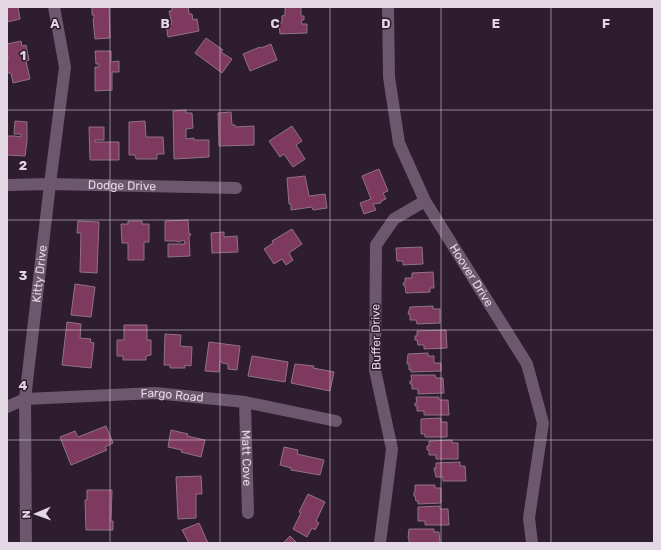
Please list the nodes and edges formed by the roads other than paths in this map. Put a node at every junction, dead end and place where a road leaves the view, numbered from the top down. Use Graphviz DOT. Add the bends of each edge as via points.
graph roads {
  1 [pos="54,7"];
  2 [pos="388,7"];
  3 [pos="7,184"];
  4 [pos="50,184"];
  5 [pos="236,188"];
  6 [pos="425,201"];
  7 [pos="26,400"];
  8 [pos="244,402"];
  9 [pos="7,407"];
  10 [pos="336,421"];
  11 [pos="248,513"];
  12 [pos="26,543"];
  13 [pos="380,543"];
  14 [pos="532,543"];
  1 -- 4 [label="street, Kitty Drive" via="65,67"];
  2 -- 6 [label="street, Hoover Drive" via="389,77 399,143"];
  3 -- 4 [label="street, Dodge Drive"];
  4 -- 5 [label="street, Dodge Drive"];
  4 -- 7 [label="street, Kitty Drive"];
  6 -- 13 [label="street, Buffer Drive" via="394,219 376,245 376,370 392,449"];
  6 -- 14 [label="street, Hoover Drive" via="527,364 544,423 529,518"];
  7 -- 8 [label="street, Fargo Road" via="155,393"];
  7 -- 9 [label="street, Fargo Road"];
  7 -- 12 [label="street, Kitty Drive"];
  8 -- 10 [label="street, Fargo Road"];
  8 -- 11 [label="street, Matt Cove"];
}
